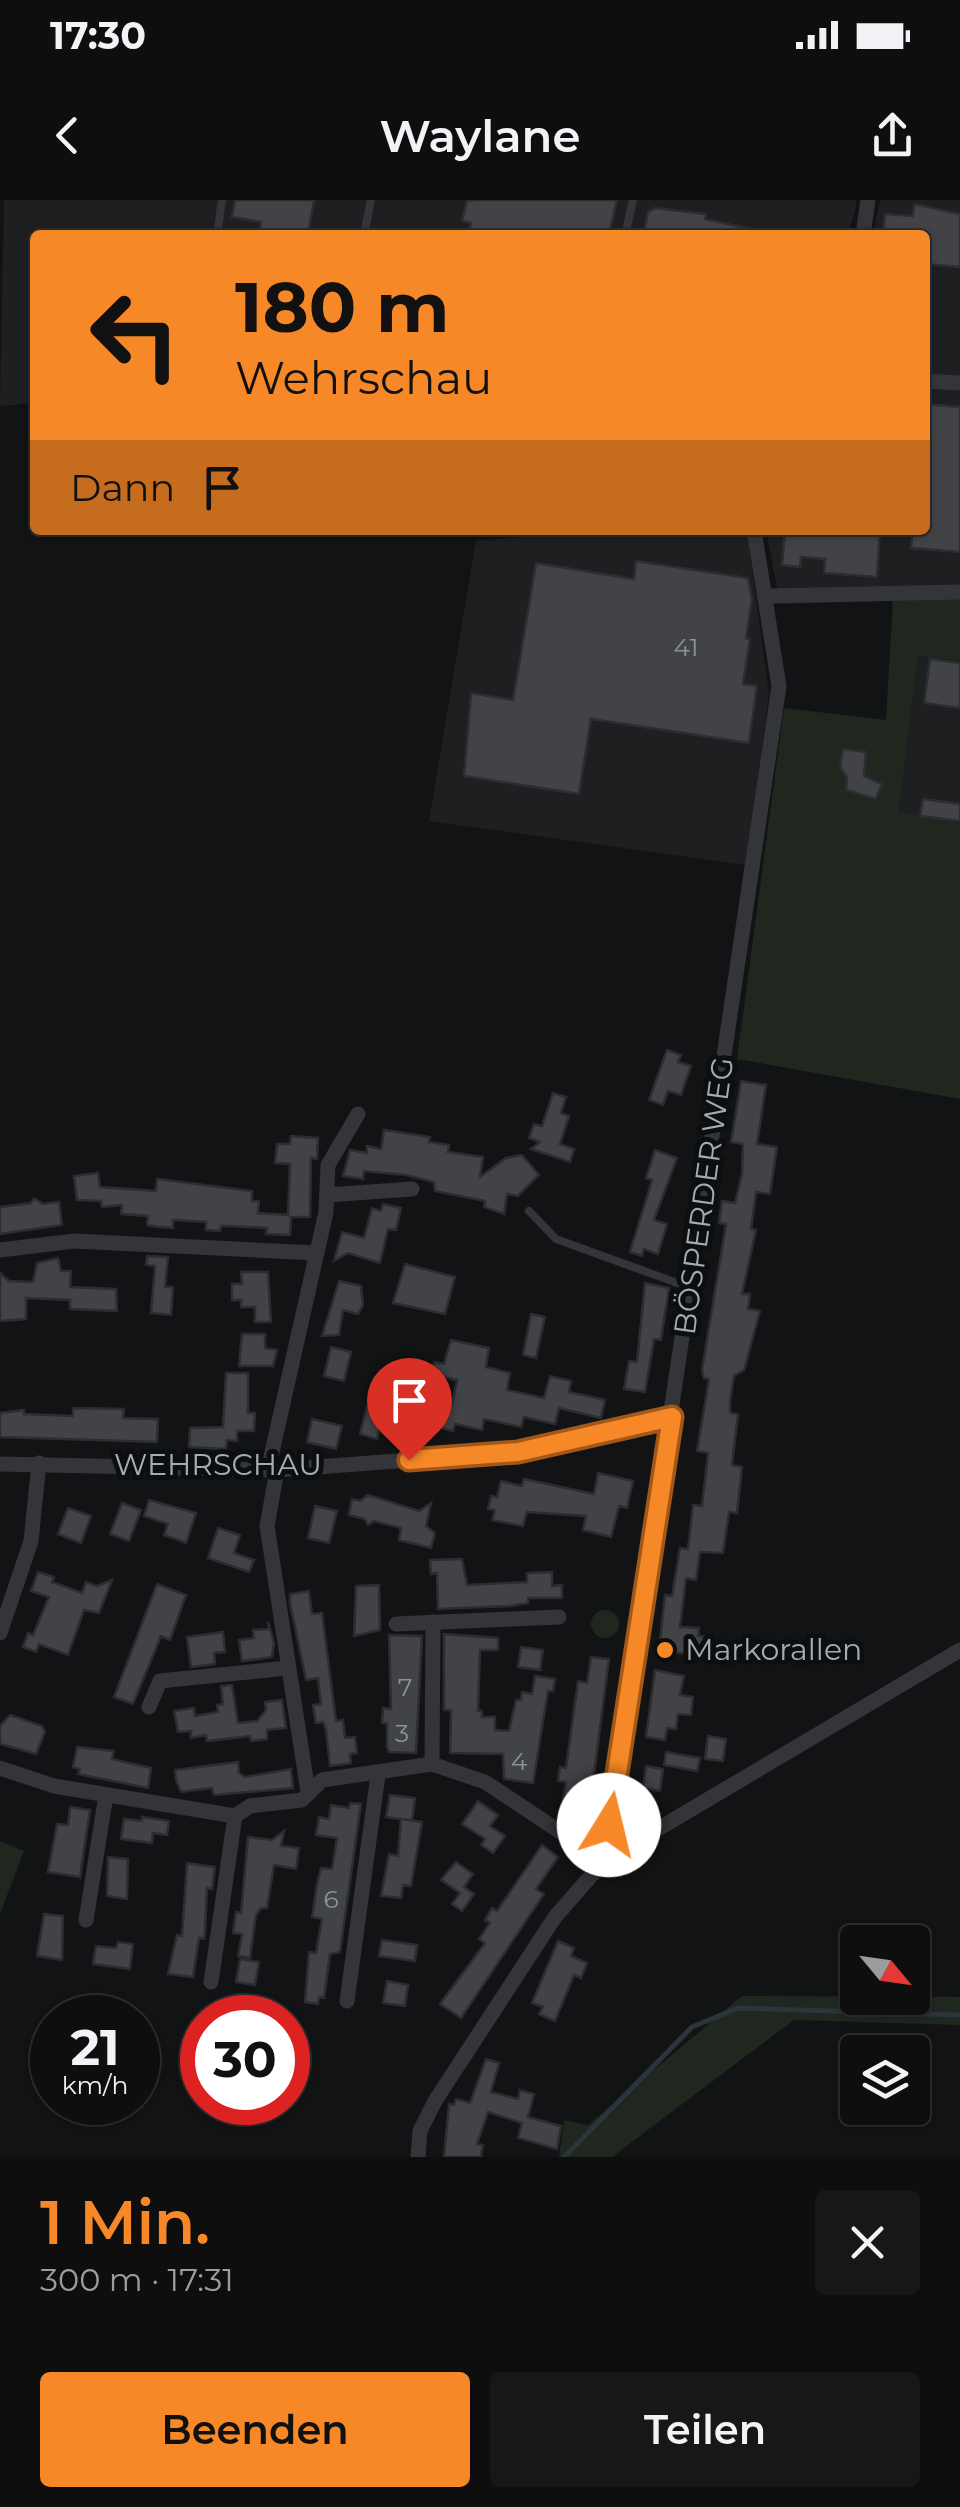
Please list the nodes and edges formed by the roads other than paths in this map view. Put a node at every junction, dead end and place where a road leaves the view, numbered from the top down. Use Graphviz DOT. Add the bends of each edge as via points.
graph roads {
  1 [pos="222,200"];
  2 [pos="372,200"];
  3 [pos="633,200"];
  4 [pos="868,200"];
  5 [pos="219,230"];
  6 [pos="365,230"];
  7 [pos="626,230"];
  8 [pos="864,230"];
  9 [pos="930,381"];
  10 [pos="960,383"];
  11 [pos="755,535"];
  12 [pos="960,592"];
  13 [pos="768,596"];
  14 [pos="358,1114"];
  15 [pos="412,1189"];
  16 [pos="327,1195"];
  17 [pos="529,1211"];
  18 [pos="0,1250"];
  19 [pos="316,1253"];
  20 [pos="690,1288"];
  21 [pos="672,1417"];
  22 [pos="0,1464"];
  23 [pos="39,1464"];
  24 [pos="273,1470"];
  25 [pos="559,1617"];
  26 [pos="432,1622"];
  27 [pos="396,1624"];
  28 [pos="0,1633"];
  29 [pos="960,1650"];
  30 [pos="288,1668"];
  31 [pos="149,1707"];
  32 [pos="432,1764"];
  33 [pos="0,1768"];
  34 [pos="378,1775"];
  35 [pos="308,1792"];
  36 [pos="106,1796"];
  37 [pos="234,1816"];
  38 [pos="604,1861"];
  39 [pos="86,1920"];
  40 [pos="211,1982"];
  41 [pos="347,2001"];
  42 [pos="418,2157"];
  1 -- 5 [label="lane"];
  2 -- 6 [label="lane"];
  3 -- 7 [label="lane"];
  4 -- 8 [label="street"];
  9 -- 10 [label="street"];
  11 -- 13 [label="street, BÖSPERDER WEG"];
  12 -- 13 [label="street"];
  13 -- 20 [label="street, BÖSPERDER WEG" via="779,686"];
  14 -- 16 [label="street" via="328,1165"];
  15 -- 16 [label="street"];
  16 -- 19 [label="street"];
  17 -- 20 [label="lane" via="556,1239"];
  18 -- 19 [label="street" via="74,1241"];
  19 -- 24 [label="street"];
  20 -- 21 [label="street, BÖSPERDER WEG"];
  21 -- 24 [label="street, WEHRSCHAU" via="518,1452"];
  21 -- 38 [label="street, BÖSPERDER WEG"];
  22 -- 23 [label="street, WEHRSCHAU"];
  23 -- 24 [label="street, WEHRSCHAU"];
  23 -- 28 [label="street" via="31,1541"];
  24 -- 30 [label="street" via="267,1526"];
  25 -- 26 [label="street"];
  26 -- 27 [label="street"];
  26 -- 32 [label="street"];
  29 -- 38 [label="street"];
  30 -- 31 [label="street" via="160,1681"];
  30 -- 35 [label="street"];
  32 -- 34 [label="street"];
  32 -- 38 [label="street" via="485,1782"];
  33 -- 36 [label="street"];
  34 -- 35 [label="street" via="322,1780"];
  34 -- 41 [label="street"];
  35 -- 37 [label="street" via="302,1800 250,1806"];
  36 -- 37 [label="street"];
  36 -- 39 [label="street"];
  37 -- 40 [label="street"];
  38 -- 42 [label="street" via="555,1917 434,2102 420,2131"];
}
